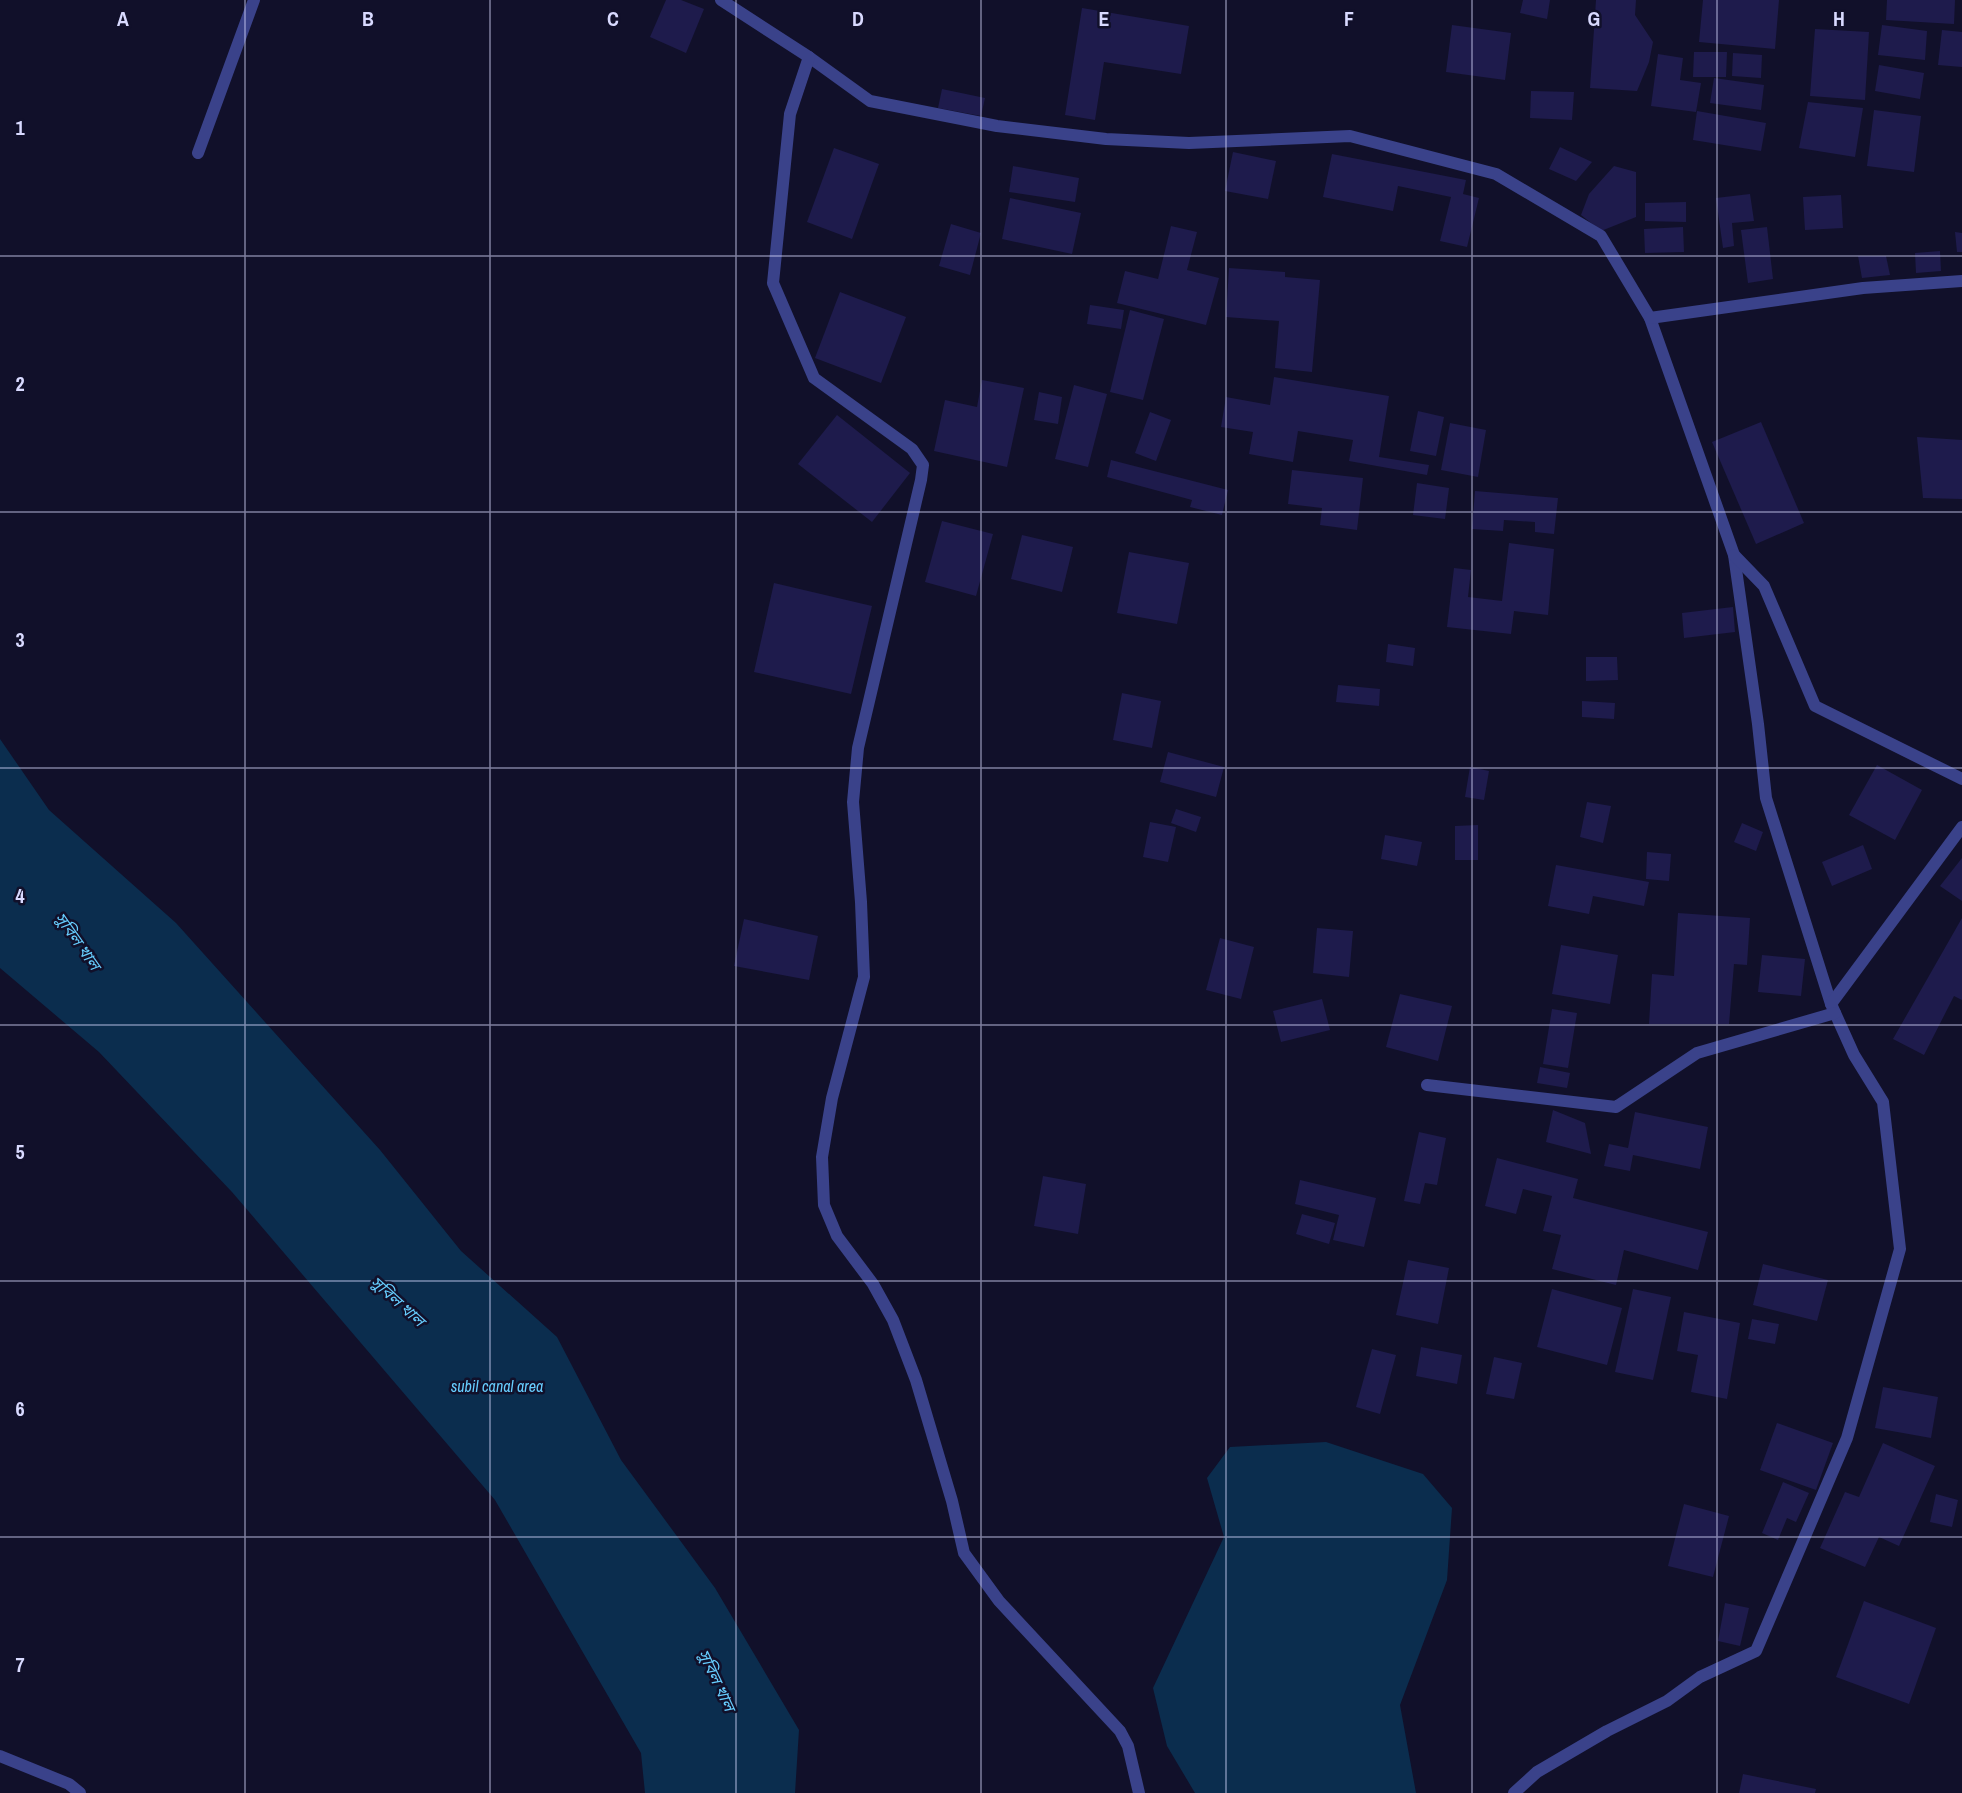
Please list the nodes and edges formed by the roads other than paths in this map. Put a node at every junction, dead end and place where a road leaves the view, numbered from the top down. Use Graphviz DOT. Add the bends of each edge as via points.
graph roads {
  1 [pos="254,0"];
  2 [pos="721,0"];
  3 [pos="809,57"];
  4 [pos="198,153"];
  5 [pos="1962,281"];
  6 [pos="1650,318"];
  7 [pos="1734,555"];
  8 [pos="1962,779"];
  9 [pos="1962,827"];
  10 [pos="1833,1008"];
  11 [pos="1427,1085"];
  12 [pos="0,1756"];
  13 [pos="80,1793"];
  14 [pos="1139,1793"];
  15 [pos="1514,1793"];
  1 -- 4 [label="street"];
  2 -- 3 [label="street"];
  3 -- 6 [label="street" via="870,101 998,126 1106,139 1189,143 1350,136 1497,174 1602,236"];
  3 -- 14 [label="street" via="790,114 773,283 814,378 912,449 923,465 858,748 853,802 864,978 832,1098 822,1157 824,1205 837,1236 873,1284 893,1320 916,1380 964,1553 999,1601 1120,1731 1128,1746"];
  5 -- 6 [label="street" via="1863,288"];
  6 -- 7 [label="street"];
  7 -- 8 [label="street" via="1764,586 1815,705"];
  7 -- 10 [label="street" via="1766,798"];
  9 -- 10 [label="street"];
  10 -- 11 [label="street" via="1697,1053 1616,1107"];
  10 -- 15 [label="street" via="1854,1055 1882,1102 1900,1249 1847,1438 1756,1651 1700,1677 1667,1701 1537,1772"];
  12 -- 13 [label="street" via="69,1784"];
}
